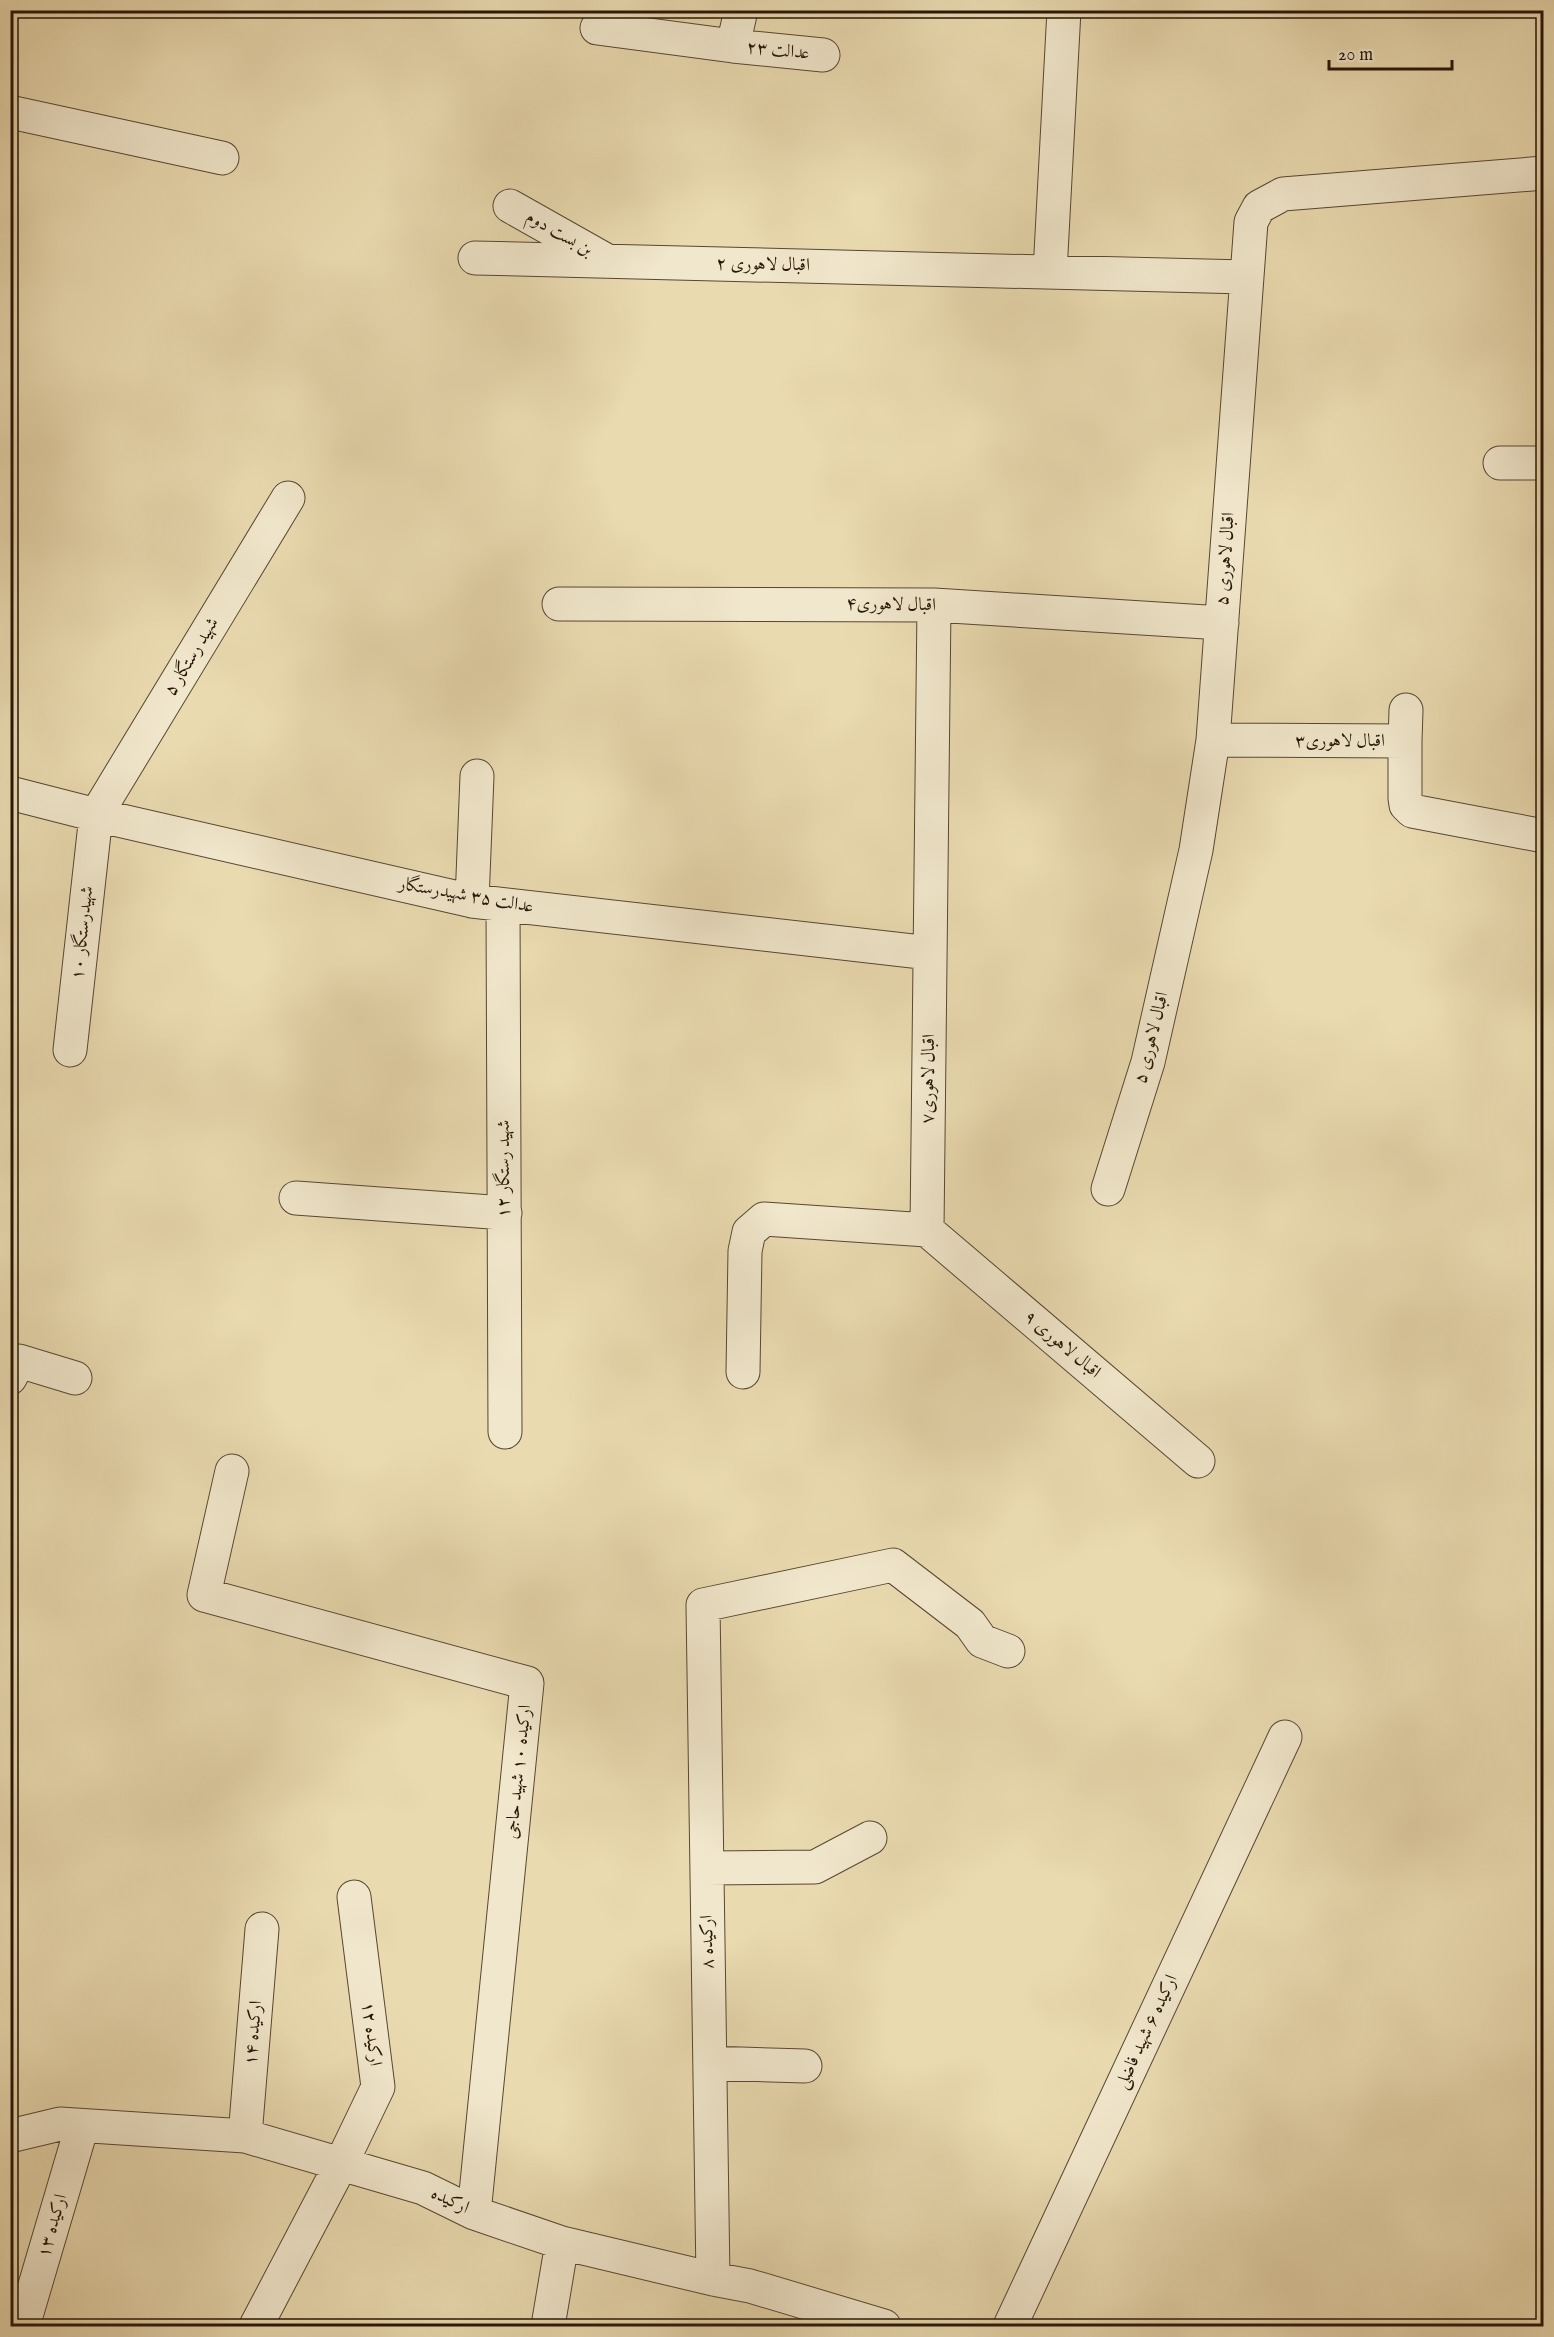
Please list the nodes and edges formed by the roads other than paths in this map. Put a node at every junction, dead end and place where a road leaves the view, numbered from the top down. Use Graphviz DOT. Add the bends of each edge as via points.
graph roads {
  1 [pos="741,10"];
  2 [pos="1064,10"];
  3 [pos="597,28"];
  4 [pos="733,46"];
  5 [pos="823,55"];
  6 [pos="10,112"];
  7 [pos="222,158"];
  8 [pos="1544,173"];
  9 [pos="510,206"];
  10 [pos="475,258"];
  11 [pos="608,261"];
  12 [pos="1050,272"];
  13 [pos="1246,277"];
  14 [pos="1500,463"];
  15 [pos="1544,463"];
  16 [pos="288,498"];
  17 [pos="559,604"];
  18 [pos="933,605"];
  19 [pos="1221,623"];
  20 [pos="1213,740"];
  21 [pos="477,776"];
  22 [pos="10,793"];
  23 [pos="96,815"];
  24 [pos="1544,836"];
  25 [pos="487,904"];
  26 [pos="930,953"];
  27 [pos="70,1050"];
  28 [pos="1108,1190"];
  29 [pos="296,1198"];
  30 [pos="505,1213"];
  31 [pos="927,1230"];
  32 [pos="743,1372"];
  33 [pos="10,1378"];
  34 [pos="75,1378"];
  35 [pos="506,1432"];
  36 [pos="1198,1461"];
  37 [pos="232,1471"];
  38 [pos="1008,1651"];
  39 [pos="1285,1737"];
  40 [pos="870,1838"];
  41 [pos="707,1868"];
  42 [pos="354,1897"];
  43 [pos="262,1929"];
  44 [pos="710,2063"];
  45 [pos="805,2066"];
  46 [pos="82,2126"];
  47 [pos="10,2136"];
  48 [pos="245,2136"];
  49 [pos="341,2164"];
  50 [pos="474,2213"];
  51 [pos="562,2243"];
  52 [pos="713,2279"];
  53 [pos="835,2319"];
  54 [pos="23,2326"];
  55 [pos="256,2326"];
  56 [pos="548,2326"];
  57 [pos="884,2326"];
  58 [pos="1010,2326"];
  1 -- 4 [label="street, عدالت ۲۳"];
  2 -- 12 [label="street"];
  3 -- 4 [label="street"];
  4 -- 5 [label="street, عدالت ۲۳"];
  6 -- 7 [label="street"];
  8 -- 13 [label="street, اقبال لاهوری ۵" via="1283,194 1259,207 1251,222"];
  9 -- 11 [label="street, بن بست دوم"];
  10 -- 11 [label="street, اقبال لاهوری ۲"];
  11 -- 12 [label="street, اقبال لاهوری ۲"];
  12 -- 13 [label="street, اقبال لاهوری ۲"];
  13 -- 19 [label="street, اقبال لاهوری ۵"];
  14 -- 15 [label="street"];
  16 -- 23 [label="street, شهید رستگار ۵"];
  17 -- 18 [label="street, اقبال لاهوری۴"];
  18 -- 19 [label="street, اقبال لاهوری۴"];
  18 -- 26 [label="street, اقبال لاهوری۷"];
  19 -- 20 [label="street, اقبال لاهوری ۵"];
  20 -- 24 [label="street, اقبال لاهوری۳" via="1405,726 1405,798 1412,811"];
  20 -- 28 [label="street, اقبال لاهوری ۵" via="1196,850 1150,1051"];
  21 -- 25 [label="street, شهید رستگار ۱۲"];
  22 -- 23 [label="street, عدالت ۳۵ شهیدرستگار"];
  23 -- 25 [label="street, عدالت ۳۵ شهیدرستگار"];
  23 -- 27 [label="street, شهیدرستگار ۱۰"];
  25 -- 26 [label="street, عدالت ۳۵ شهیدرستگار"];
  25 -- 30 [label="street, شهید رستگار ۱۲"];
  26 -- 31 [label="street, اقبال لاهوری۷"];
  29 -- 30 [label="street"];
  30 -- 35 [label="street, شهید رستگار ۱۲"];
  31 -- 32 [label="street" via="764,1219 748,1232 745,1251"];
  31 -- 36 [label="street, اقبال لاهوری ۹"];
  33 -- 34 [label="street" via="19,1361"];
  37 -- 50 [label="street, ارکیده ۱۰ شهید حاجی" via="204,1595 527,1683"];
  38 -- 41 [label="street, ارکیده ۸" via="982,1641 970,1624 893,1565 703,1605"];
  39 -- 58 [label="street, ارکیده ۶ شهید فاضلی"];
  40 -- 41 [label="street" via="815,1867"];
  41 -- 44 [label="street, ارکیده ۸"];
  42 -- 49 [label="street, ارکیده ۱۲" via="378,2087"];
  43 -- 48 [label="street, ارکیده ۱۴"];
  44 -- 45 [label="street"];
  44 -- 52 [label="street, ارکیده ۸"];
  46 -- 47 [label="street, ارکیده" via="60,2124"];
  46 -- 48 [label="street, ارکیده"];
  46 -- 54 [label="street, ارکیده ۱۳"];
  48 -- 49 [label="street, ارکیده"];
  49 -- 50 [label="street, ارکیده" via="423,2188"];
  49 -- 55 [label="street, ارکیده ۱۲"];
  50 -- 51 [label="street, ارکیده"];
  51 -- 52 [label="street, ارکیده"];
  51 -- 56 [label="street"];
  52 -- 53 [label="street, ارکیده" via="750,2286"];
  53 -- 57 [label="street, ارکیده"];
}
